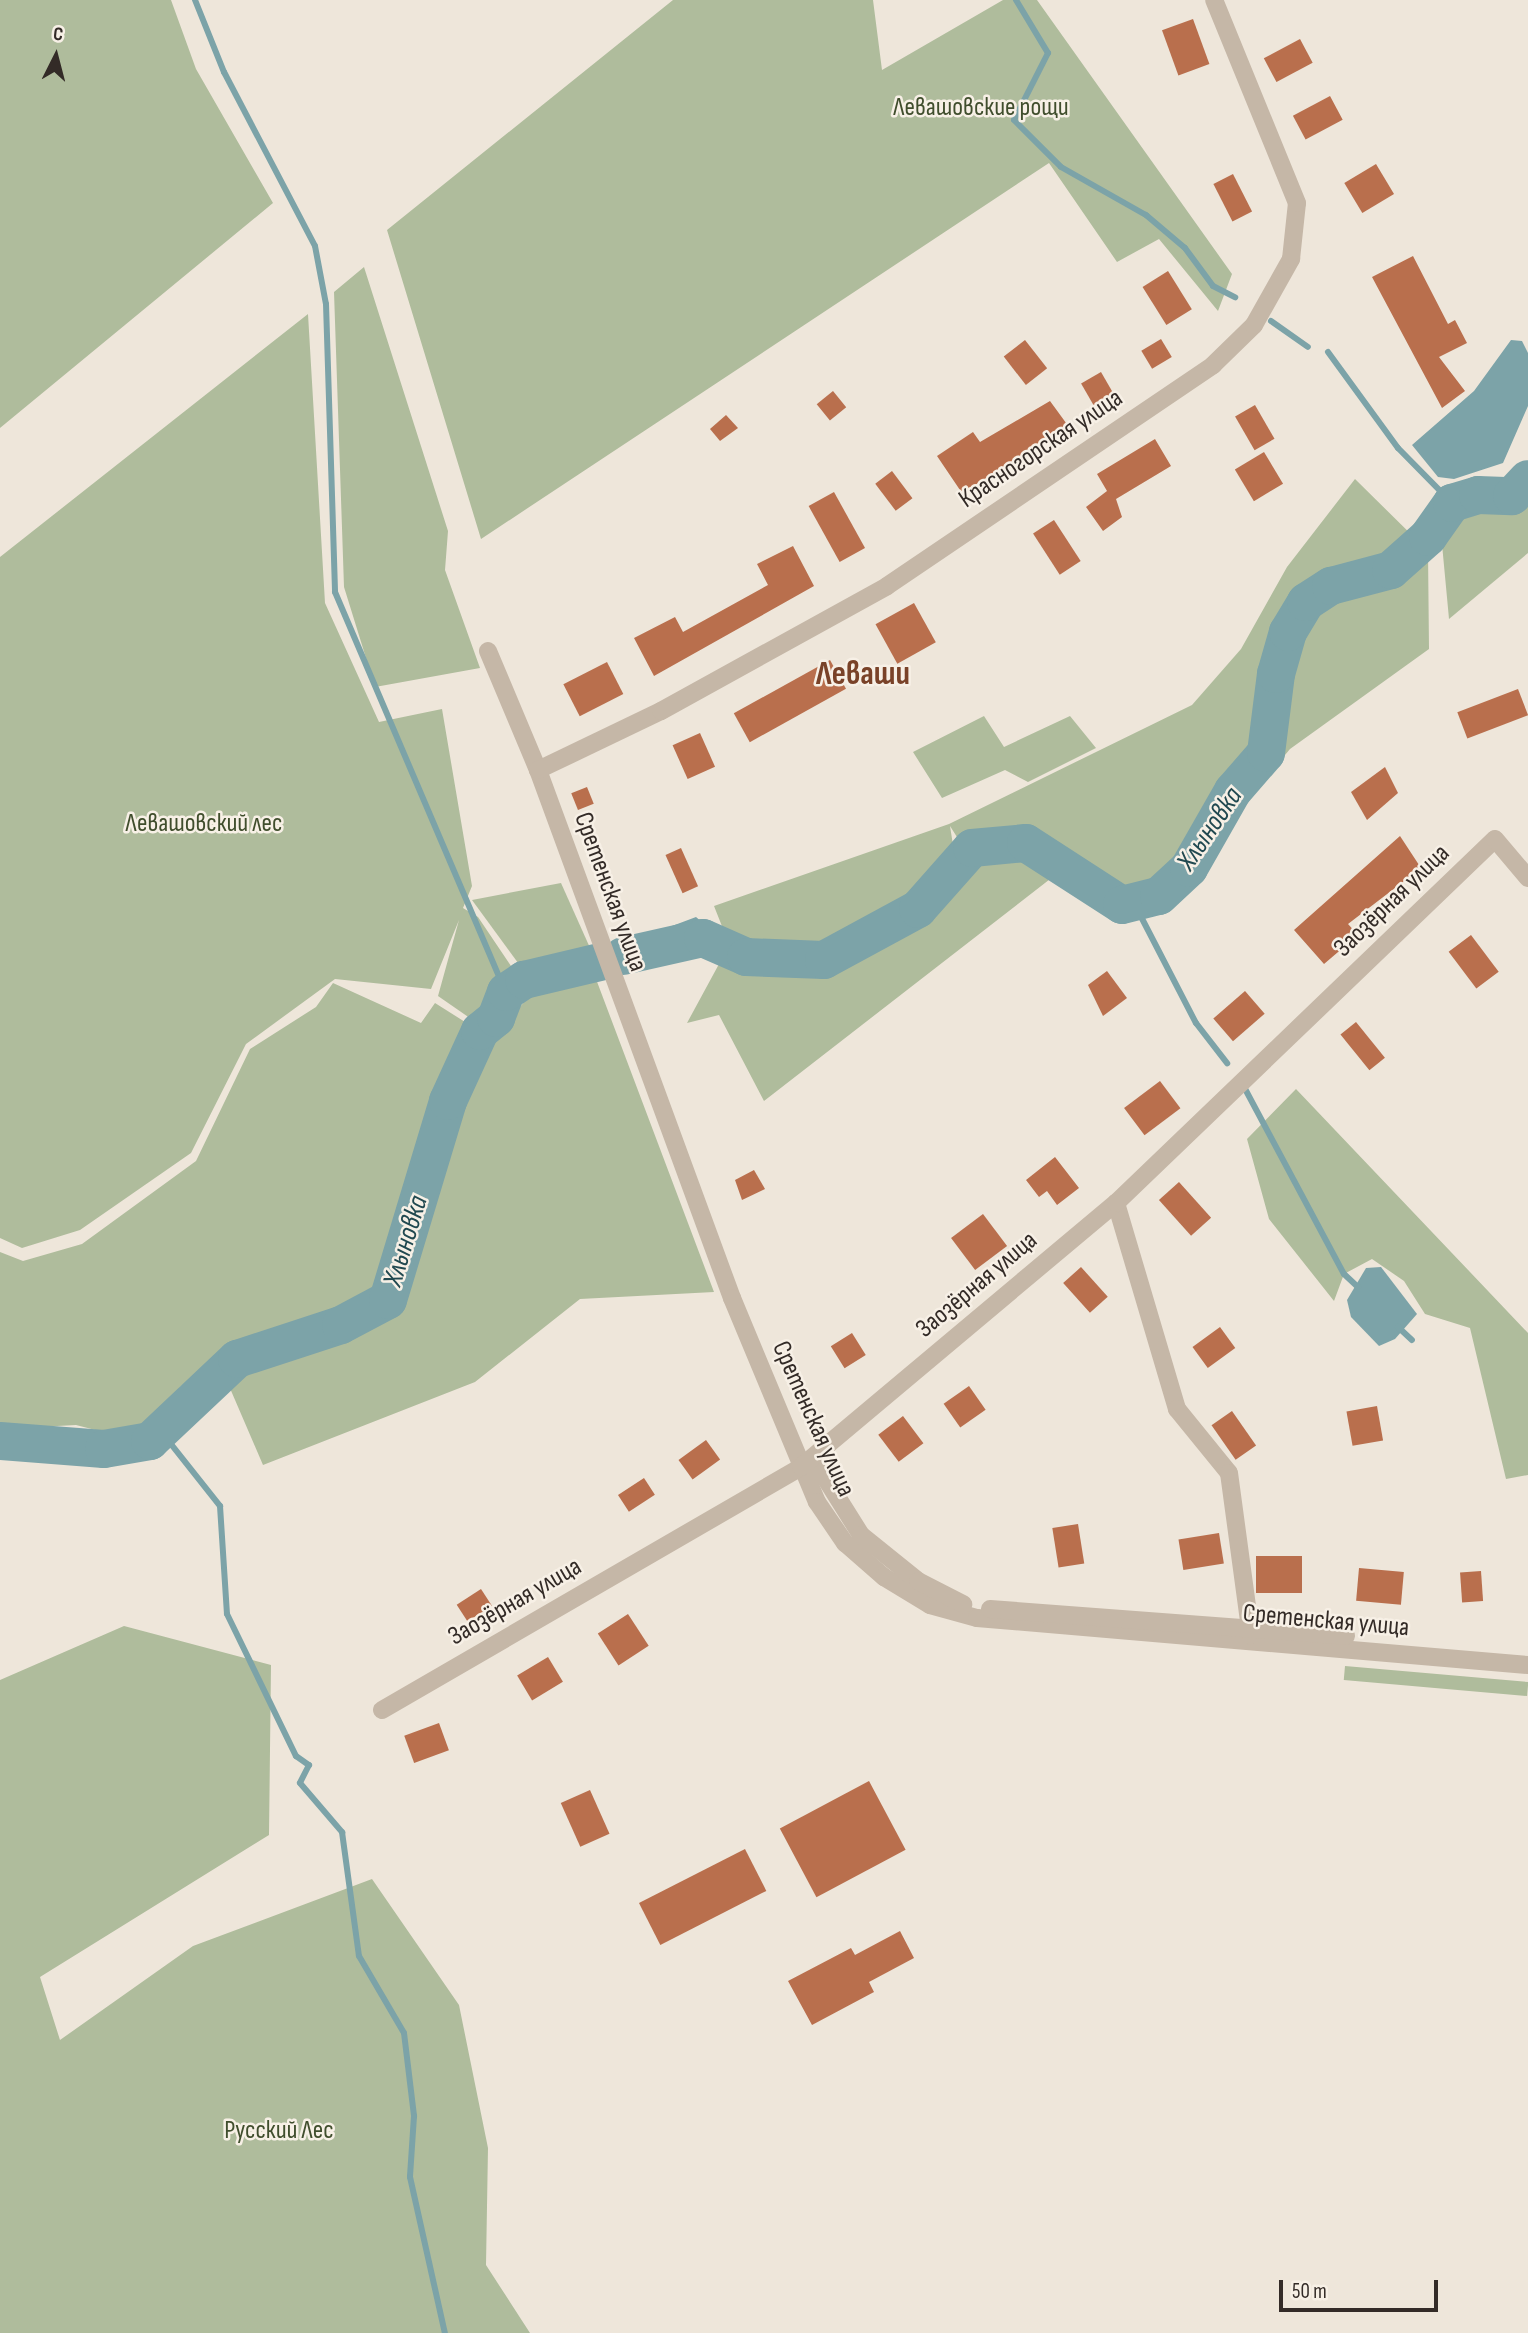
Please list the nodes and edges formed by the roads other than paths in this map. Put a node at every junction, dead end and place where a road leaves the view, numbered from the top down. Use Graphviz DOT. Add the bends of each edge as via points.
graph roads {
  1 [pos="1214,0"];
  2 [pos="488,651"];
  3 [pos="538,770"];
  4 [pos="1528,878"];
  5 [pos="1116,1203"];
  6 [pos="801,1467"];
  7 [pos="819,1468"];
  8 [pos="1250,1633"];
  9 [pos="1528,1654"];
  10 [pos="1528,1665"];
  11 [pos="382,1710"];
  1 -- 3 [label="street, Красногорская улица" via="1297,203 1291,259 1254,326 1213,365 887,586 662,711"];
  2 -- 3 [label="street, Сретенская улица"];
  3 -- 6 [label="street, Сретенская улица" via="649,1083"];
  4 -- 5 [label="street, Заозёрная улица" via="1495,839"];
  5 -- 6 [label="street, Заозёрная улица"];
  5 -- 8 [label="street" via="1177,1409 1229,1474"];
  6 -- 8 [label="street, Сретенская улица" via="845,1543 884,1577 930,1605 1031,1625"];
  6 -- 11 [label="street, Заозёрная улица"];
  7 -- 8 [label="street" via="861,1535 949,1600 975,1607"];
  8 -- 9 [label="street"];
  8 -- 10 [label="street, Сретенская улица"];
}
